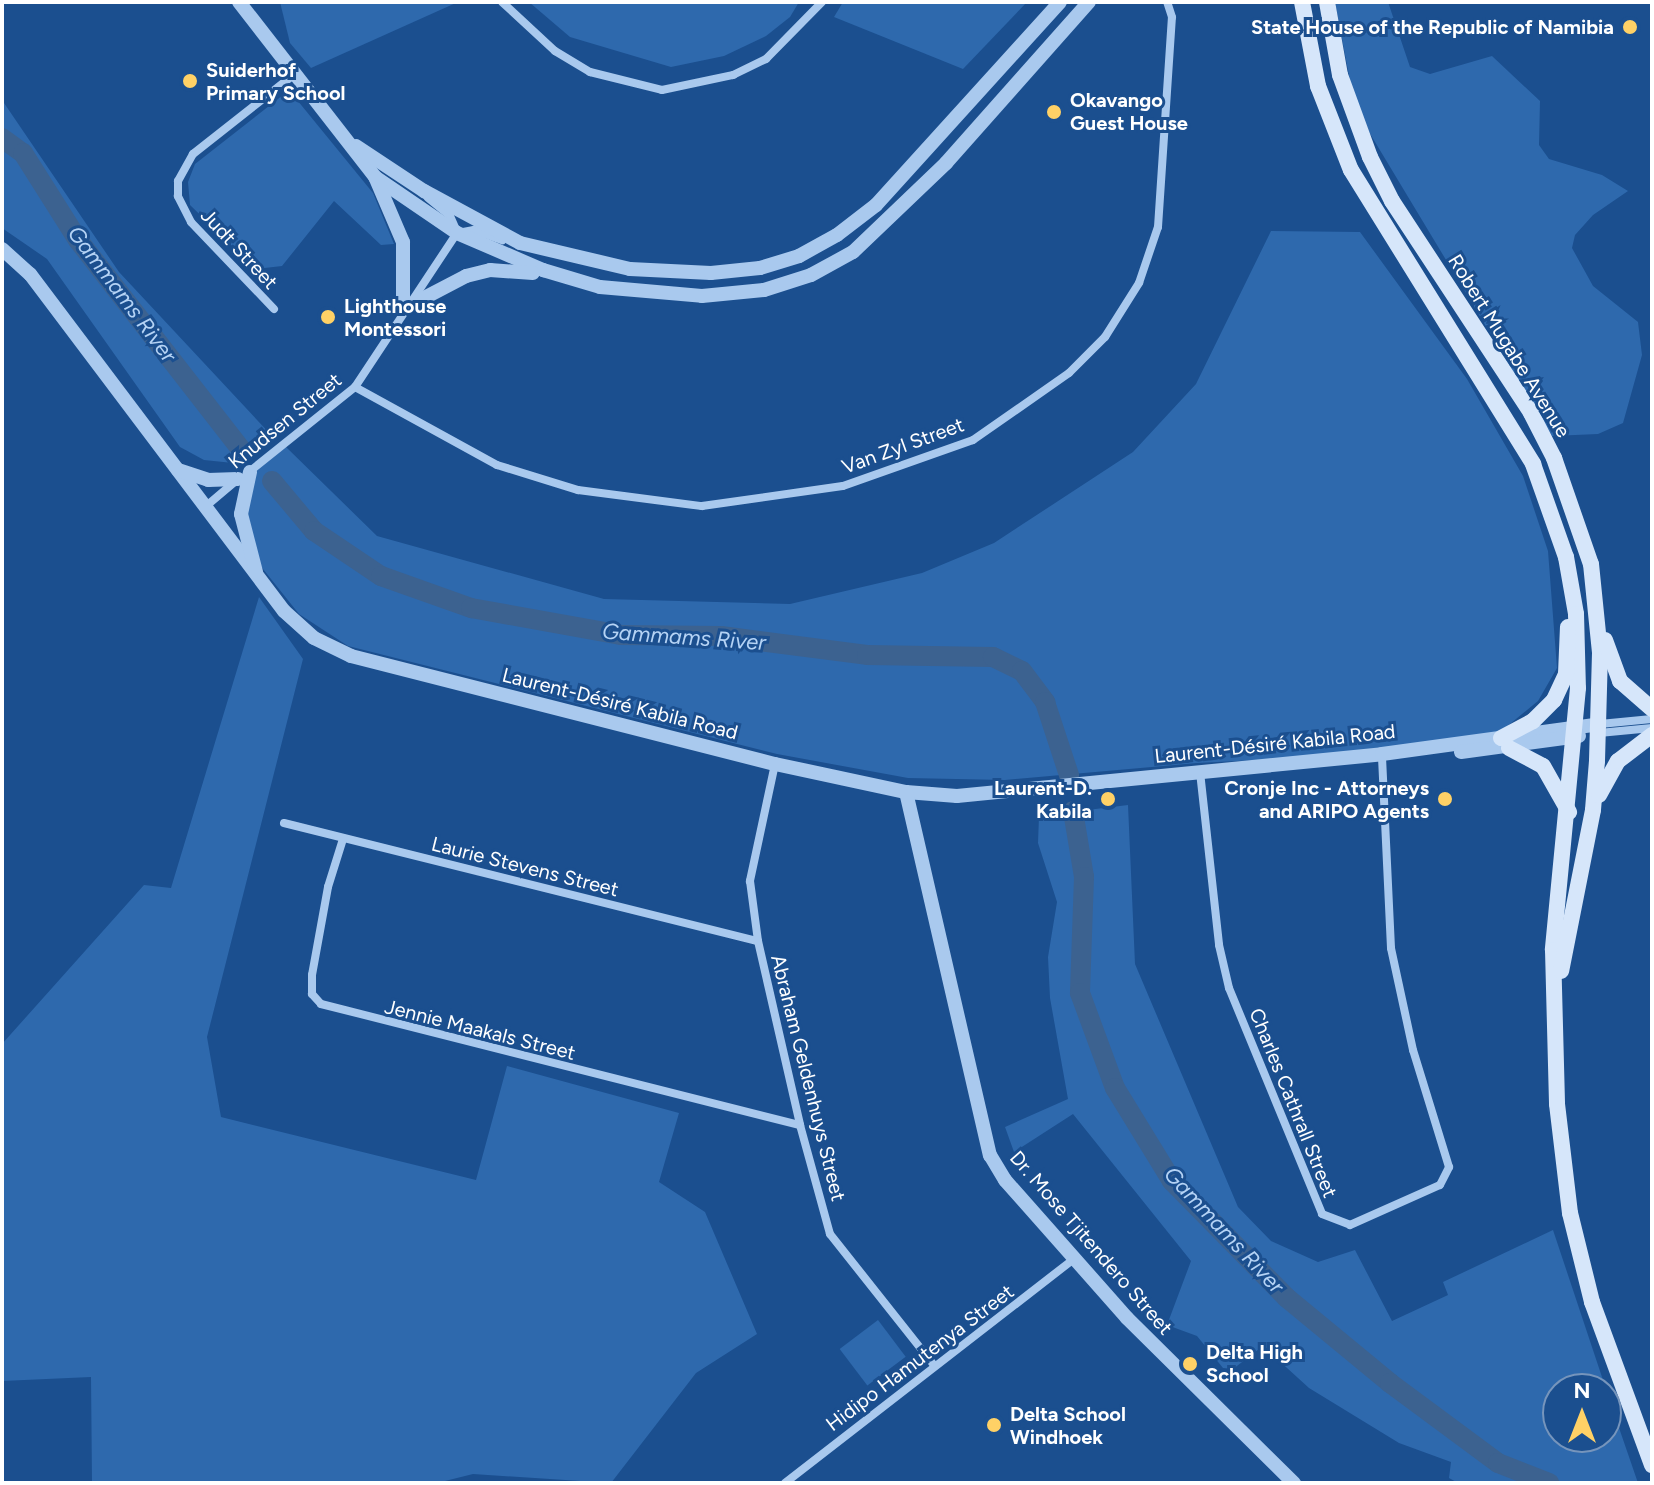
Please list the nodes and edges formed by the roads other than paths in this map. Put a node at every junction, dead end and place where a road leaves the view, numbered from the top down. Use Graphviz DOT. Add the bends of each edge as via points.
graph roads {
  1 [pos="239,2"];
  2 [pos="502,2"];
  3 [pos="822,2"];
  4 [pos="1060,2"];
  5 [pos="1089,2"];
  6 [pos="1167,2"];
  7 [pos="1302,2"];
  8 [pos="1327,2"];
  9 [pos="296,73"];
  10 [pos="343,136"];
  11 [pos="375,177"];
  12 [pos="424,191"];
  13 [pos="457,233"];
  14 [pos="520,243"];
  15 [pos="2,249"];
  16 [pos="600,287"];
  17 [pos="274,309"];
  18 [pos="403,309"];
  19 [pos="355,387"];
  20 [pos="177,470"];
  21 [pos="244,475"];
  22 [pos="204,508"];
  23 [pos="1566,557"];
  24 [pos="257,579"];
  25 [pos="1597,607"];
  26 [pos="1652,709"];
  27 [pos="1652,719"];
  28 [pos="1599,728"];
  29 [pos="1652,728"];
  30 [pos="1576,732"];
  31 [pos="1652,735"];
  32 [pos="1505,743"];
  33 [pos="1382,754"];
  34 [pos="775,764"];
  35 [pos="1200,772"];
  36 [pos="906,792"];
  37 [pos="1593,810"];
  38 [pos="1569,812"];
  39 [pos="284,823"];
  40 [pos="343,839"];
  41 [pos="758,941"];
  42 [pos="1553,1012"];
  43 [pos="800,1125"];
  44 [pos="1075,1258"];
  45 [pos="934,1365"];
  46 [pos="1652,1465"];
  47 [pos="785,1483"];
  48 [pos="1294,1483"];
  1 -- 9 [label="street"];
  2 -- 3 [label="street" via="555,51 590,72 662,90 733,75 766,59"];
  4 -- 14 [label="street" via="876,205 799,256 760,268 711,273 643,270 581,261"];
  5 -- 16 [label="street" via="946,163 853,252 811,275 732,294"];
  6 -- 19 [label="street, Van Zyl Street" via="1172,17 1158,227 1139,283 1105,337 1069,373 973,440 843,486 702,506 578,490 497,465"];
  7 -- 23 [label="main road, Robert Mugabe Avenue" via="1318,86 1351,170 1533,464"];
  8 -- 25 [label="main road, Robert Mugabe Avenue" via="1340,75 1370,157 1392,201 1496,356 1554,458 1580,525"];
  9 -- 10 [label="street"];
  9 -- 17 [label="street, Judt Street" via="193,154 178,181 178,196 191,222"];
  10 -- 11 [label="street"];
  10 -- 12 [label="street"];
  11 -- 13 [label="street"];
  11 -- 18 [label="street" via="403,242"];
  12 -- 13 [label="street" via="450,216"];
  12 -- 14 [label="street"];
  13 -- 14 [label="street" via="474,230"];
  13 -- 16 [label="street" via="543,270"];
  13 -- 18 [label="street, Knudsen Street"];
  15 -- 20 [label="street, Laurent-Désiré Kabila Road" via="30,274"];
  16 -- 18 [label="street" via="515,269 490,270 433,289"];
  18 -- 19 [label="street, Knudsen Street"];
  19 -- 21 [label="street, Knudsen Street"];
  20 -- 21 [label="street" via="213,481"];
  20 -- 22 [label="street, Laurent-Désiré Kabila Road"];
  21 -- 22 [label="street, Knudsen Street"];
  21 -- 24 [label="street" via="241,514"];
  22 -- 24 [label="street, Laurent-Désiré Kabila Road"];
  23 -- 30 [label="main road, Robert Mugabe Avenue" via="1579,652"];
  23 -- 32 [label="main road" via="1568,630 1561,688"];
  24 -- 34 [label="street, Laurent-Désiré Kabila Road" via="314,638 351,656"];
  25 -- 26 [label="main road" via="1620,681"];
  25 -- 28 [label="main road, Robert Mugabe Avenue"];
  27 -- 28 [label="street, Laurent-Désiré Kabila Road"];
  28 -- 29 [label="street, Laurent-Désiré Kabila Road"];
  28 -- 30 [label="street, Laurent-Désiré Kabila Road"];
  28 -- 37 [label="main road, Robert Mugabe Avenue"];
  30 -- 32 [label="street, Laurent-Désiré Kabila Road"];
  30 -- 38 [label="main road, Robert Mugabe Avenue"];
  31 -- 37 [label="main road" via="1618,761"];
  32 -- 33 [label="street, Laurent-Désiré Kabila Road"];
  32 -- 38 [label="main road" via="1543,766"];
  33 -- 35 [label="street, Laurent-Désiré Kabila Road"];
  33 -- 35 [label="street, Charles Cathrall Street" via="1391,948 1413,1050 1449,1167 1440,1185 1350,1225 1322,1214 1229,988 1219,945"];
  34 -- 36 [label="street, Laurent-Désiré Kabila Road"];
  34 -- 41 [label="street, Abraham Geldenhuys Street" via="750,881"];
  35 -- 36 [label="street, Laurent-Désiré Kabila Road" via="957,796"];
  36 -- 44 [label="street, Dr. Mose Tjitendero Street" via="990,1155 1005,1180"];
  37 -- 42 [label="main road, Robert Mugabe Avenue"];
  38 -- 42 [label="main road, Robert Mugabe Avenue" via="1553,950"];
  39 -- 40 [label="street, Laurie Stevens Street"];
  40 -- 41 [label="street, Laurie Stevens Street"];
  40 -- 43 [label="street, Jennie Maakals Street" via="312,975 312,994 321,1004"];
  41 -- 43 [label="street, Abraham Geldenhuys Street"];
  42 -- 46 [label="main road, Robert Mugabe Avenue" via="1570,1213 1592,1302"];
  43 -- 45 [label="street, Abraham Geldenhuys Street" via="830,1234"];
  44 -- 45 [label="street, Hidipo Hamutenya Street"];
  44 -- 48 [label="street, Dr. Mose Tjitendero Street" via="1178,1372"];
  45 -- 47 [label="street, Hidipo Hamutenya Street"];
}
